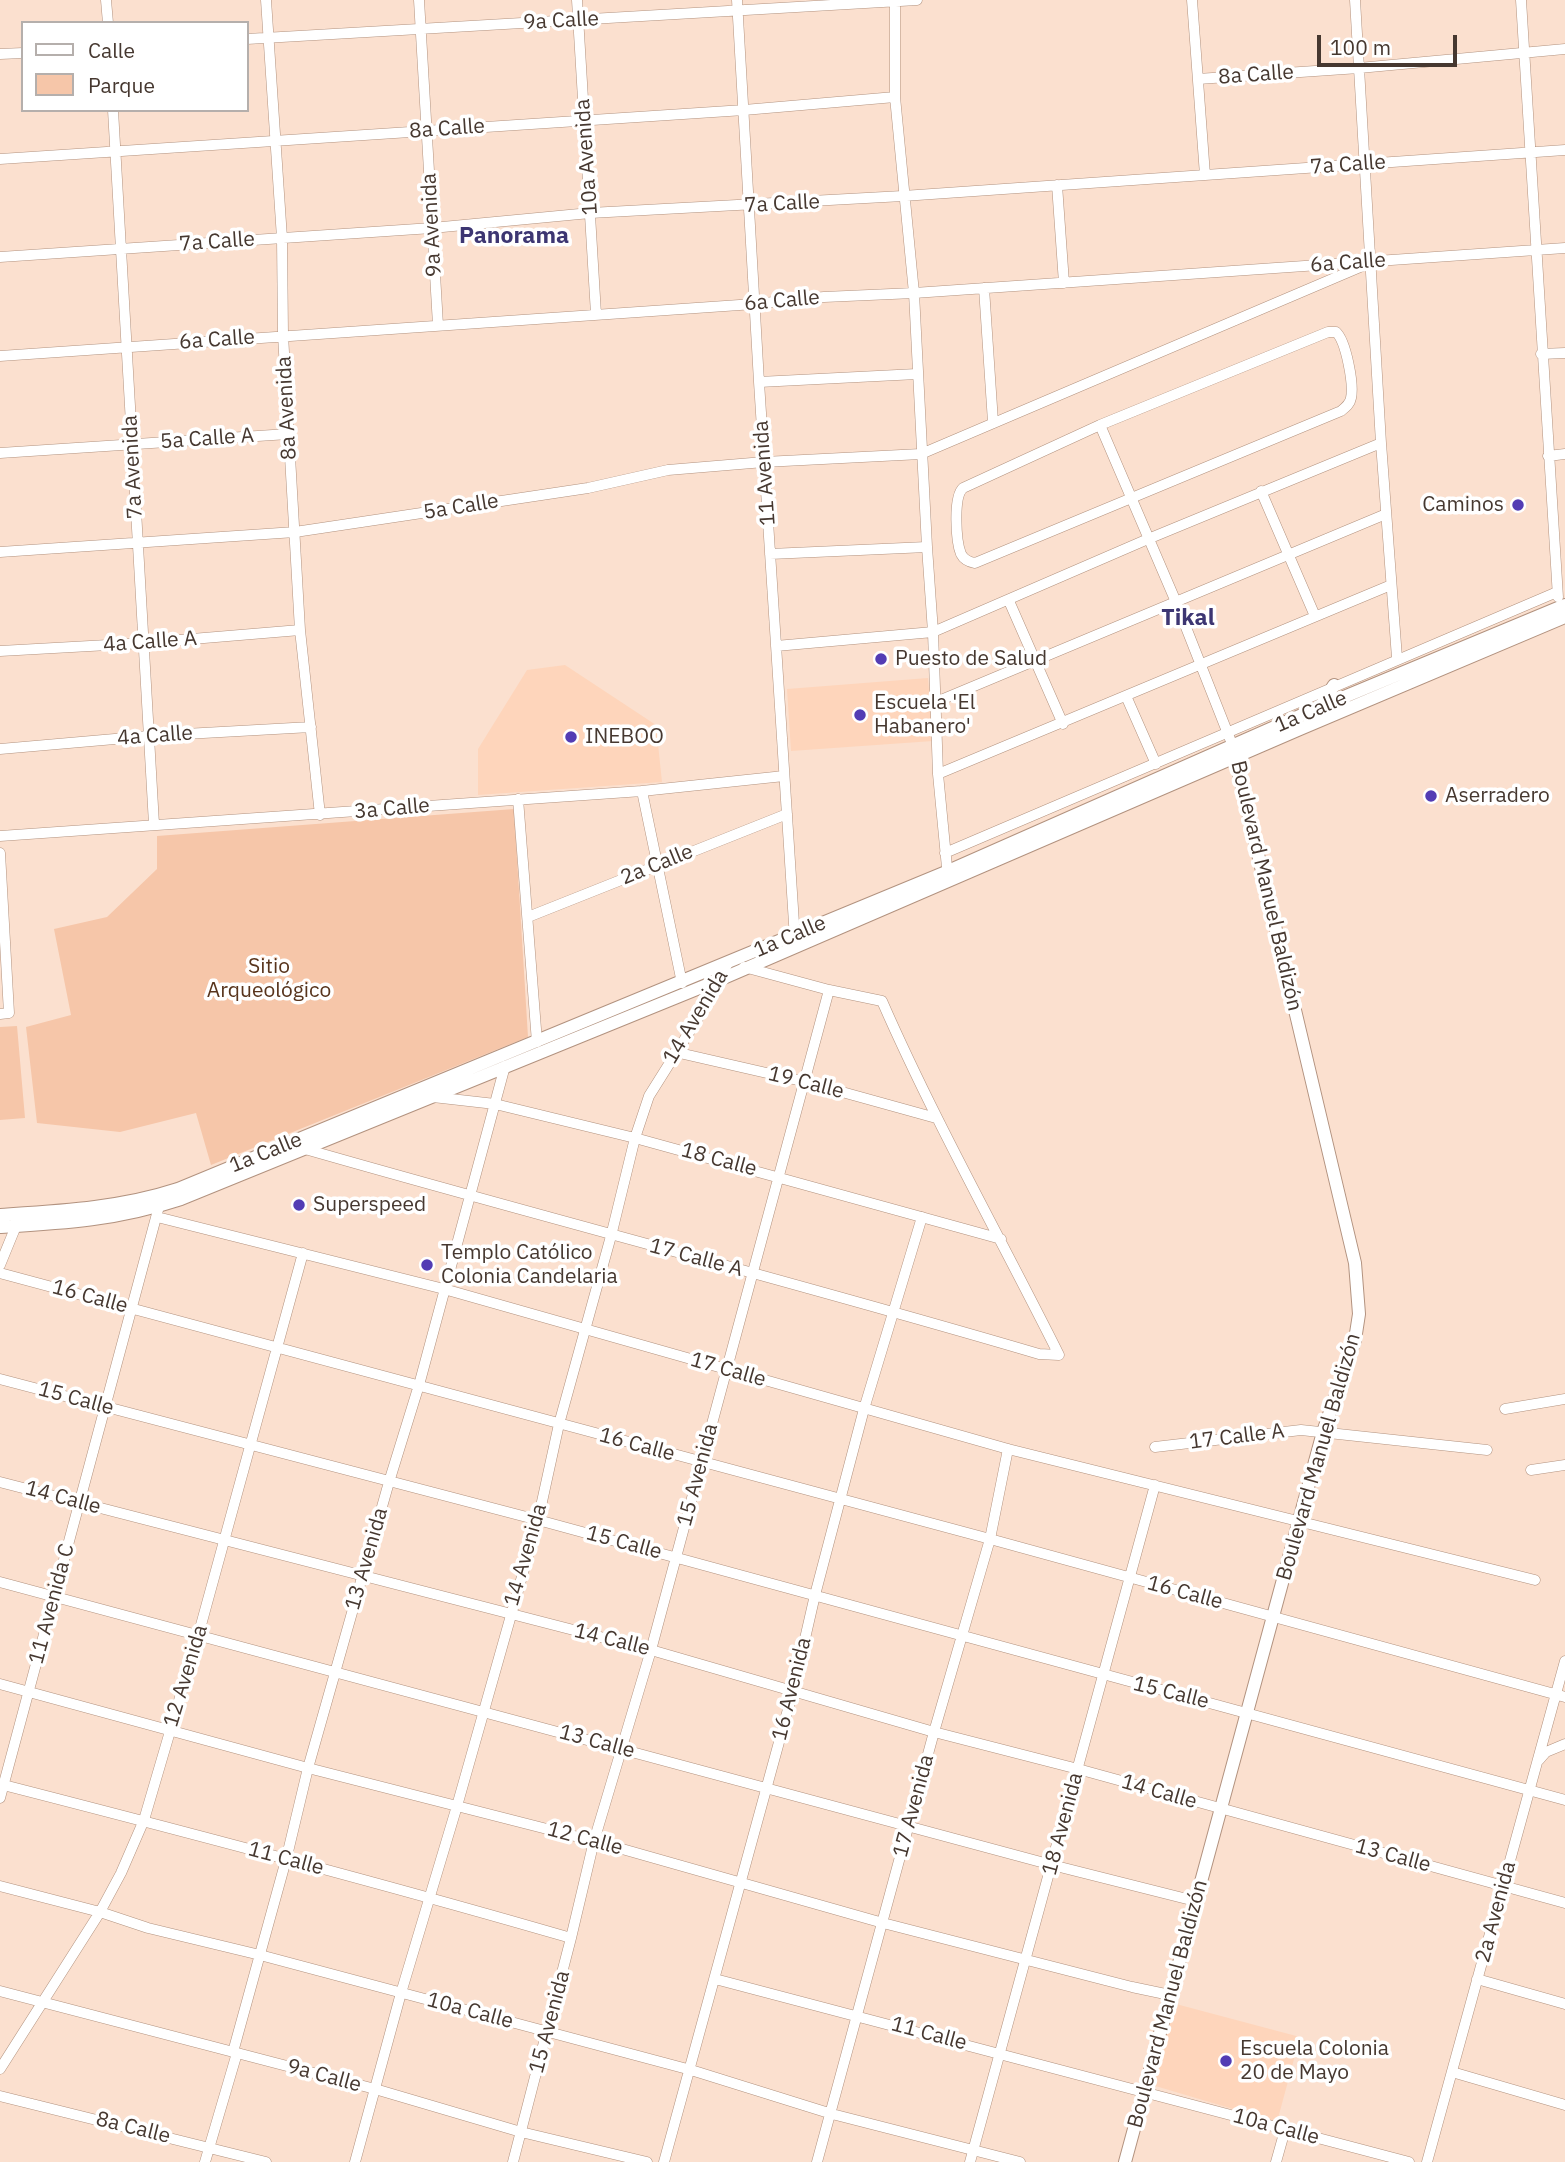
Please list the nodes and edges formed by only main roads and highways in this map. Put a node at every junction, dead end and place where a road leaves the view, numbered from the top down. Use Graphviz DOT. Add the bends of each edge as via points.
graph roads {
  1 [pos="1563,612"];
  2 [pos="1479,648"];
  3 [pos="1334,685"];
  4 [pos="1320,707"];
  5 [pos="1298,724"];
  6 [pos="1234,752"];
  7 [pos="738,963"];
  8 [pos="302,1144"];
  9 [pos="180,1194"];
  10 [pos="0,1215"];
  11 [pos="16,1220"];
  12 [pos="0,1227"];
  13 [pos="1125,2162"];
  1 -- 2 [label="main road, 1a Calle"];
  2 -- 4 [label="main road, 1a Calle"];
  2 -- 5 [label="main road, 1a Calle"];
  3 -- 4 [label="main road"];
  4 -- 5 [label="main road, 1a Calle"];
  5 -- 6 [label="main road, 1a Calle"];
  6 -- 7 [label="main road, 1a Calle"];
  6 -- 13 [label="main road, Boulevard Manuel Baldizón" via="1355,1263 1359,1314"];
  7 -- 8 [label="main road, 1a Calle" via="537,1042"];
  7 -- 8 [label="main road, 1a Calle" via="719,980 433,1097"];
  8 -- 9 [label="main road, 1a Calle"];
  9 -- 11 [label="main road, 1a Calle"];
  9 -- 11 [label="main road, 1a Calle" via="158,1212 85,1222"];
  10 -- 11 [label="main road, 1a Calle"];
  11 -- 12 [label="main road, 1a Calle"];
}
